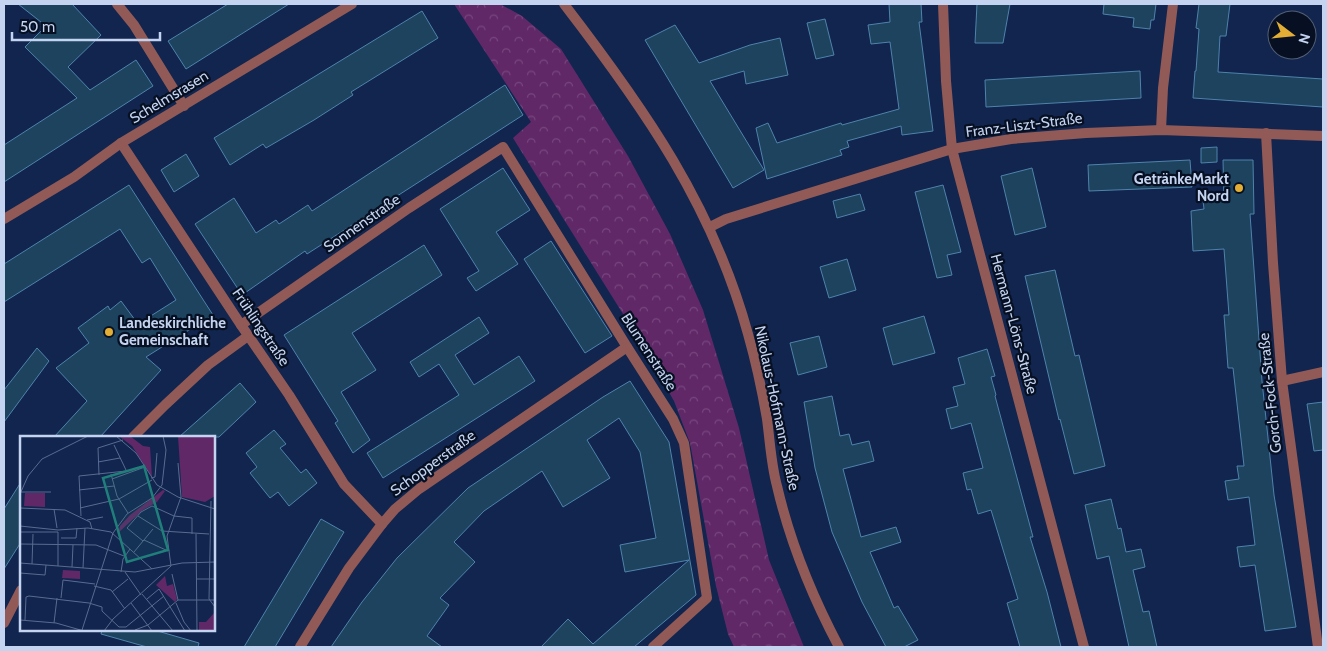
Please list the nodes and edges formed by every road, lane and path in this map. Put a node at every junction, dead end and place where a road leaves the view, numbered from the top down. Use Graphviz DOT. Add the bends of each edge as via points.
graph roads {
  1 [pos="117,4"];
  2 [pos="352,4"];
  3 [pos="564,4"];
  4 [pos="943,4"];
  5 [pos="1173,4"];
  6 [pos="184,106"];
  7 [pos="1161,130"];
  8 [pos="1266,134"];
  9 [pos="1323,136"];
  10 [pos="121,143"];
  11 [pos="503,147"];
  12 [pos="952,149"];
  13 [pos="4,219"];
  14 [pos="710,227"];
  15 [pos="241,325"];
  16 [pos="248,336"];
  17 [pos="627,347"];
  18 [pos="1323,372"];
  19 [pos="1282,381"];
  20 [pos="134,436"];
  21 [pos="382,524"];
  22 [pos="20,592"];
  23 [pos="4,623"];
  24 [pos="300,647"];
  25 [pos="653,647"];
  26 [pos="839,647"];
  27 [pos="1084,647"];
  28 [pos="1318,647"];
  1 -- 6 [label="street" via="134,25"];
  2 -- 6 [label="street, Schelmsrasen"];
  3 -- 14 [label="street, Nikolaus-Hofmann-Straße" via="654,126"];
  4 -- 12 [label="street, Hermann-Löns-Straße"];
  5 -- 7 [label="street"];
  6 -- 10 [label="street, Schelmsrasen"];
  7 -- 8 [label="street, Franz-Liszt-Straße"];
  7 -- 12 [label="street, Franz-Liszt-Straße" via="1020,138"];
  8 -- 9 [label="street, Franz-Liszt-Straße"];
  8 -- 19 [label="street, Gorch-Fock-Straße"];
  10 -- 13 [label="street, Schelmsrasen" via="74,177"];
  10 -- 15 [label="street, Frühlingstraße"];
  11 -- 15 [label="street, Sonnenstraße"];
  11 -- 17 [label="street, Blumenstraße"];
  12 -- 14 [label="street, Franz-Liszt-Straße" via="726,219"];
  12 -- 27 [label="street, Hermann-Löns-Straße"];
  14 -- 26 [label="street, Nikolaus-Hofmann-Straße" via="748,333 765,409 776,485 796,551"];
  15 -- 16 [label="street, Frühlingstraße"];
  16 -- 20 [label="street" via="208,366"];
  16 -- 21 [label="street, Frühlingstraße" via="344,484"];
  17 -- 21 [label="street, Schopperstraße" via="420,490 395,509"];
  17 -- 25 [label="street, Blumenstraße" via="665,403 684,443 707,598"];
  18 -- 19 [label="street"];
  19 -- 28 [label="street, Gorch-Fock-Straße"];
  21 -- 24 [label="street, Schopperstraße" via="349,568"];
  22 -- 23 [label="street"];
}
